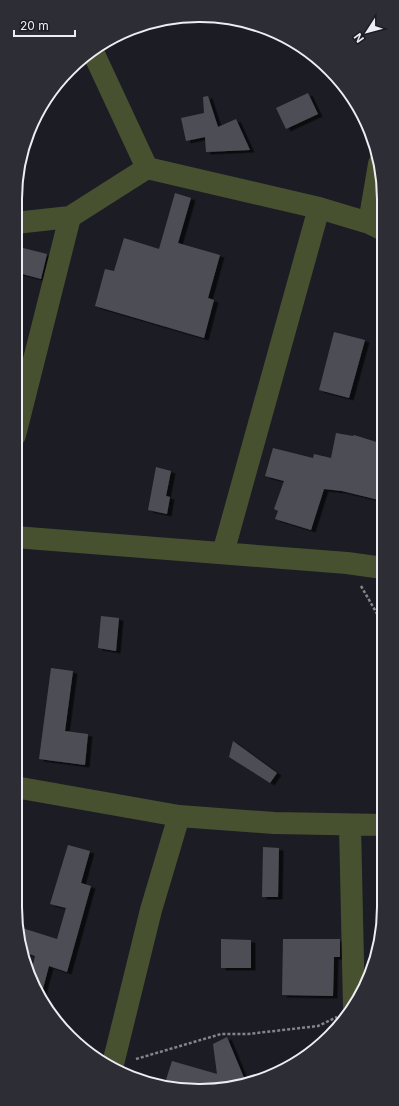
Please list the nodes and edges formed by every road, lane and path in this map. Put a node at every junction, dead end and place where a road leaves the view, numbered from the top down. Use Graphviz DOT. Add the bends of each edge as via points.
graph roads {
  1 [pos="95,56"];
  2 [pos="147,168"];
  3 [pos="377,206"];
  4 [pos="319,208"];
  5 [pos="70,216"];
  6 [pos="22,222"];
  7 [pos="376,227"];
  8 [pos="22,407"];
  9 [pos="22,538"];
  10 [pos="223,553"];
  11 [pos="347,563"];
  12 [pos="377,567"];
  13 [pos="377,614"];
  14 [pos="22,788"];
  15 [pos="179,816"];
  16 [pos="377,825"];
  17 [pos="350,826"];
  18 [pos="348,1003"];
  19 [pos="340,1015"];
  20 [pos="113,1061"];
  21 [pos="119,1065"];
  1 -- 2 [label="street"];
  2 -- 4 [label="street"];
  2 -- 5 [label="street"];
  3 -- 7 [label="street"];
  4 -- 7 [label="street"];
  4 -- 10 [label="street"];
  5 -- 6 [label="street"];
  5 -- 8 [label="street"];
  9 -- 10 [label="street"];
  10 -- 11 [label="street"];
  11 -- 12 [label="street"];
  11 -- 13 [label="path"];
  14 -- 15 [label="street"];
  15 -- 17 [label="street"];
  15 -- 20 [label="street" via="151,910"];
  16 -- 17 [label="street"];
  17 -- 18 [label="street"];
  19 -- 21 [label="path" via="318,1026 248,1034 221,1034"];
}
